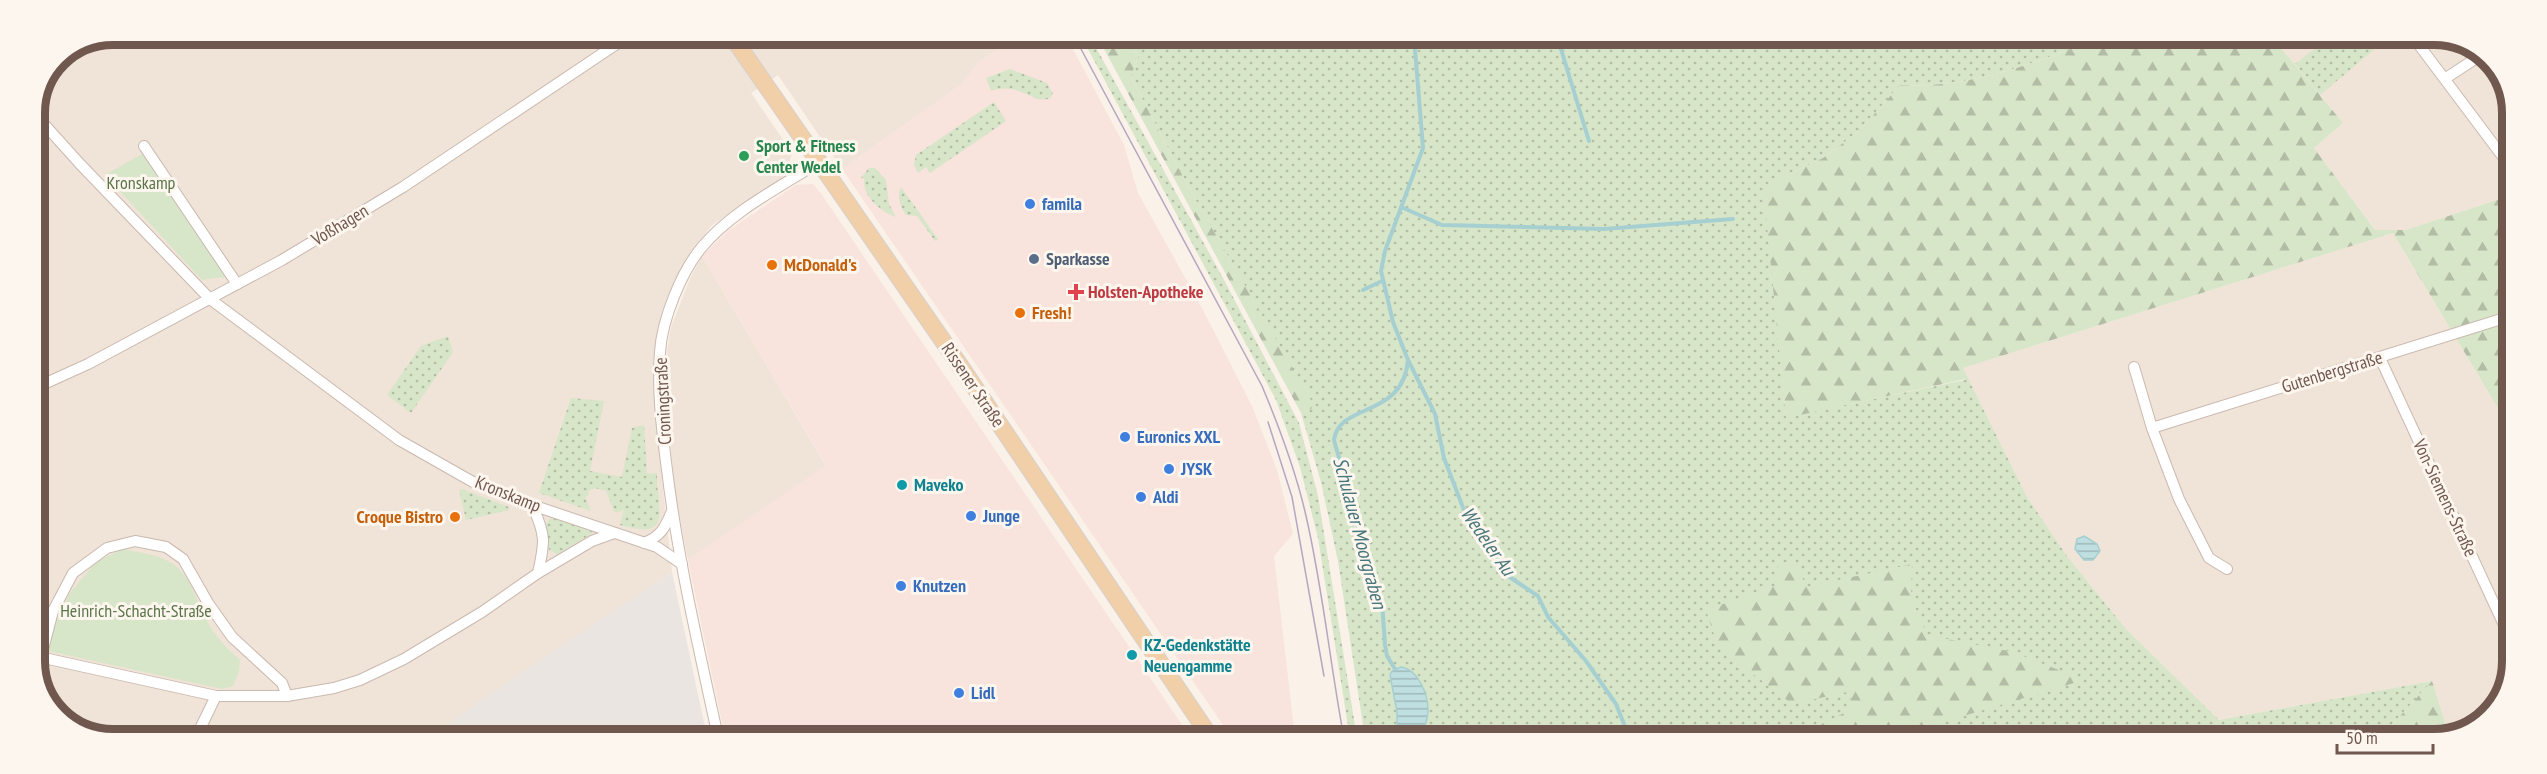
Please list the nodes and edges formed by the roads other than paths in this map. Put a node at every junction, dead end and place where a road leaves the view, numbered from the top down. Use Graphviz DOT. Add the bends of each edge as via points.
graph roads {
  1 [pos="615,45"];
  2 [pos="738,45"];
  3 [pos="2419,45"];
  4 [pos="2475,59"];
  5 [pos="2446,78"];
  6 [pos="45,126"];
  7 [pos="144,146"];
  8 [pos="2502,155"];
  9 [pos="819,162"];
  10 [pos="237,284"];
  11 [pos="210,298"];
  12 [pos="2502,319"];
  13 [pos="2380,358"];
  14 [pos="2134,368"];
  15 [pos="45,383"];
  16 [pos="2152,428"];
  17 [pos="532,505"];
  18 [pos="672,511"];
  19 [pos="614,533"];
  20 [pos="644,543"];
  21 [pos="682,564"];
  22 [pos="2227,569"];
  23 [pos="538,573"];
  24 [pos="2502,621"];
  25 [pos="45,636"];
  26 [pos="45,659"];
  27 [pos="216,696"];
  28 [pos="287,696"];
  29 [pos="200,729"];
  30 [pos="715,729"];
  31 [pos="1205,729"];
  1 -- 10 [label="street, Voßhagen" via="403,187"];
  2 -- 9 [label="main road, Rissener Straße"];
  3 -- 5 [label="street"];
  4 -- 5 [label="street"];
  5 -- 8 [label="street"];
  6 -- 11 [label="street, Kronskamp"];
  7 -- 10 [label="street"];
  9 -- 18 [label="street, Croningstraße" via="724,224 701,248 683,277 670,308 660,350 660,391"];
  9 -- 31 [label="main road, Rissener Straße"];
  10 -- 11 [label="street, Voßhagen"];
  11 -- 15 [label="street, Voßhagen" via="88,364"];
  11 -- 17 [label="street, Kronskamp" via="399,440 473,482"];
  12 -- 13 [label="street, Gutenbergstraße"];
  13 -- 16 [label="street, Gutenbergstraße"];
  13 -- 24 [label="street, Von-Siemens-Straße"];
  14 -- 16 [label="street"];
  16 -- 22 [label="street" via="2179,499 2209,558"];
  17 -- 19 [label="street, Kronskamp"];
  17 -- 23 [label="street" via="545,544"];
  18 -- 20 [label="street" via="664,531"];
  18 -- 21 [label="street, Croningstraße"];
  19 -- 20 [label="street, Kronskamp"];
  19 -- 23 [label="street" via="592,541"];
  20 -- 21 [label="street, Kronskamp"];
  21 -- 30 [label="street"];
  23 -- 28 [label="street" via="482,612 384,670 334,688"];
  25 -- 28 [label="street" via="73,573 107,548 135,541 166,547 183,559 232,637 282,683"];
  26 -- 27 [label="street"];
  27 -- 28 [label="street"];
  27 -- 29 [label="street"];
}
